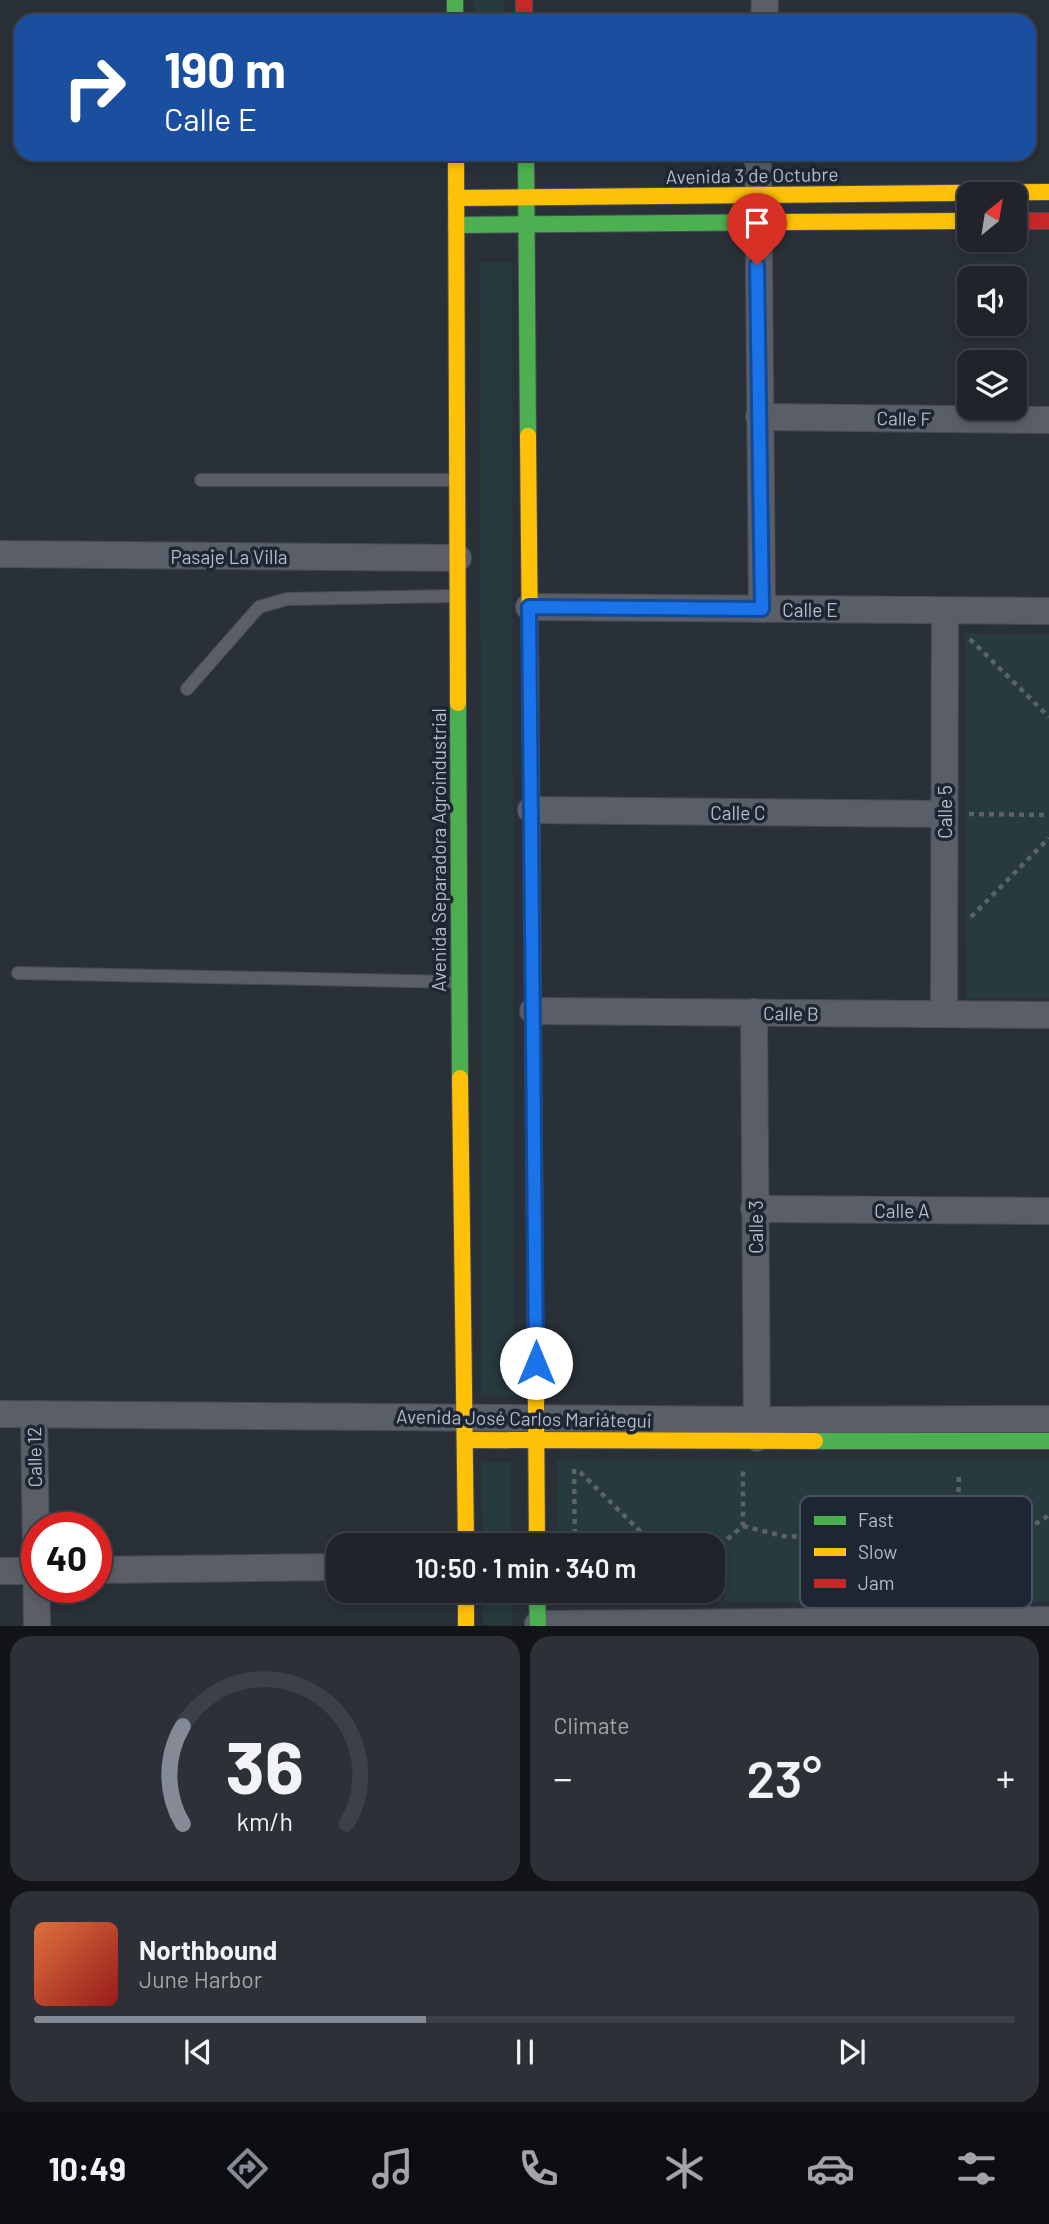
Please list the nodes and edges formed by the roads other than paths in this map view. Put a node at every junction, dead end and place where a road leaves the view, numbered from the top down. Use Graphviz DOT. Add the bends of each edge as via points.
graph roads {
  1 [pos="456,161"];
  2 [pos="526,161"];
  3 [pos="758,161"];
  4 [pos="1049,192"];
  5 [pos="526,197"];
  6 [pos="456,198"];
  7 [pos="756,209"];
  8 [pos="957,220"];
  9 [pos="1027,221"];
  10 [pos="1049,221"];
  11 [pos="526,224"];
  12 [pos="456,225"];
  13 [pos="759,417"];
  14 [pos="1049,420"];
  15 [pos="201,480"];
  16 [pos="458,480"];
  17 [pos="0,554"];
  18 [pos="458,558"];
  19 [pos="459,596"];
  20 [pos="529,607"];
  21 [pos="762,609"];
  22 [pos="945,610"];
  23 [pos="1049,611"];
  24 [pos="187,689"];
  25 [pos="531,810"];
  26 [pos="957,814"];
  27 [pos="18,972"];
  28 [pos="458,982"];
  29 [pos="533,1011"];
  30 [pos="754,1012"];
  31 [pos="944,1014"];
  32 [pos="1049,1015"];
  33 [pos="754,1209"];
  34 [pos="1049,1211"];
  35 [pos="0,1414"];
  36 [pos="34,1414"];
  37 [pos="1049,1419"];
  38 [pos="465,1429"];
  39 [pos="536,1429"];
  40 [pos="757,1430"];
  41 [pos="1049,1441"];
  42 [pos="35,1512"];
  43 [pos="466,1533"];
  44 [pos="537,1533"];
  45 [pos="326,1567"];
  46 [pos="112,1570"];
  47 [pos="0,1571"];
  48 [pos="21,1571"];
  49 [pos="37,1603"];
  50 [pos="466,1603"];
  51 [pos="537,1603"];
  52 [pos="1049,1620"];
  53 [pos="538,1625"];
  54 [pos="37,1626"];
  55 [pos="466,1626"];
  1 -- 6 [label="street, Avenida Separadora Agroindustrial"];
  2 -- 5 [label="street"];
  3 -- 7 [label="street"];
  4 -- 7 [label="street, Avenida 3 de Octubre"];
  5 -- 6 [label="street, Avenida 3 de Octubre"];
  5 -- 7 [label="street, Avenida 3 de Octubre"];
  5 -- 11 [label="street"];
  6 -- 12 [label="street, Avenida Separadora Agroindustrial"];
  7 -- 8 [label="street, Avenida 3 de Octubre"];
  7 -- 11 [label="street, Avenida 3 de Octubre"];
  7 -- 13 [label="street"];
  9 -- 10 [label="street"];
  11 -- 12 [label="street, Avenida 3 de Octubre"];
  11 -- 20 [label="street"];
  12 -- 16 [label="street, Avenida Separadora Agroindustrial"];
  13 -- 14 [label="street, Calle F"];
  13 -- 21 [label="street"];
  15 -- 16 [label="lane"];
  16 -- 18 [label="street, Avenida Separadora Agroindustrial"];
  17 -- 18 [label="street, Pasaje La Villa"];
  18 -- 19 [label="street, Avenida Separadora Agroindustrial"];
  19 -- 24 [label="lane" via="287,599 259,607"];
  19 -- 28 [label="street, Avenida Separadora Agroindustrial"];
  20 -- 21 [label="street, Calle E"];
  20 -- 25 [label="street"];
  21 -- 22 [label="street, Calle E"];
  22 -- 23 [label="street, Calle E"];
  22 -- 26 [label="street, Calle 5"];
  25 -- 26 [label="street, Calle C"];
  25 -- 29 [label="street"];
  26 -- 31 [label="street, Calle 5"];
  27 -- 28 [label="lane"];
  28 -- 38 [label="street, Avenida Separadora Agroindustrial"];
  29 -- 30 [label="street, Calle B"];
  29 -- 39 [label="street"];
  30 -- 31 [label="street, Calle B"];
  30 -- 33 [label="street, Calle 3"];
  31 -- 32 [label="street, Calle B"];
  33 -- 34 [label="street, Calle A"];
  33 -- 40 [label="street, Calle 3"];
  35 -- 36 [label="street, Avenida José Carlos Mariátegui"];
  36 -- 38 [label="street, Avenida José Carlos Mariátegui"];
  36 -- 42 [label="street, Calle 12"];
  37 -- 40 [label="street, Avenida José Carlos Mariátegui"];
  38 -- 39 [label="street, Avenida José Carlos Mariátegui"];
  38 -- 43 [label="street, Avenida Separadora Agroindustrial"];
  39 -- 40 [label="street, Avenida José Carlos Mariátegui"];
  39 -- 40 [label="street, Avenida José Carlos Mariátegui" via="575,1441"];
  39 -- 44 [label="street"];
  40 -- 41 [label="street, Avenida José Carlos Mariátegui"];
  45 -- 46 [label="street"];
  47 -- 48 [label="street"];
  49 -- 54 [label="street, Calle 12"];
  50 -- 55 [label="street"];
  51 -- 53 [label="street"];
  52 -- 53 [label="street"];
}
